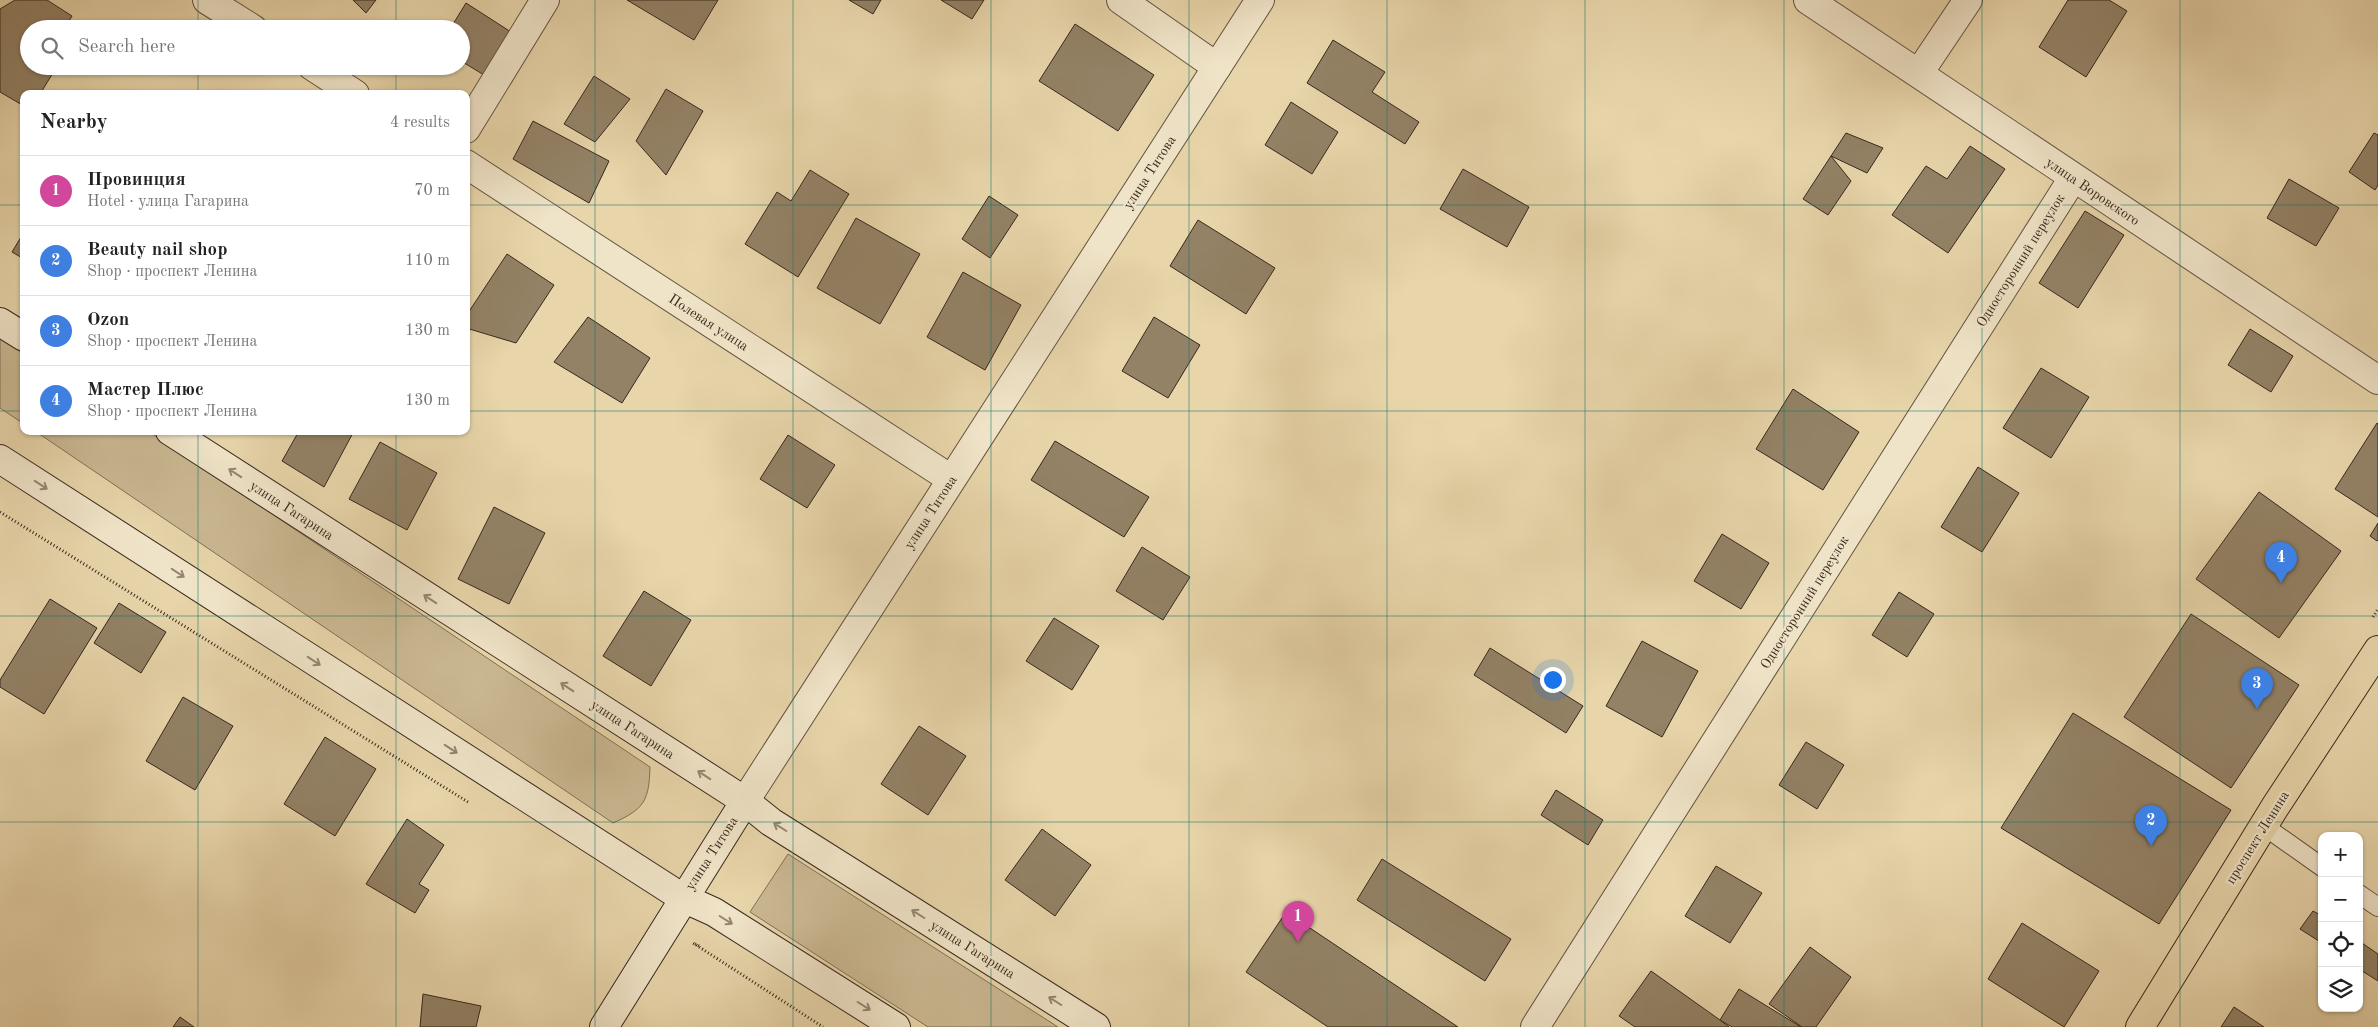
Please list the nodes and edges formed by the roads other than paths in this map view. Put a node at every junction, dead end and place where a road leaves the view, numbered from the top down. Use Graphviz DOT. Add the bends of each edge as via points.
graph roads {
  1 [pos="207,0"];
  2 [pos="545,0"];
  3 [pos="1121,0"];
  4 [pos="1260,0"];
  5 [pos="1808,0"];
  6 [pos="1968,0"];
  7 [pos="239,20"];
  8 [pos="1217,67"];
  9 [pos="1919,73"];
  10 [pos="326,75"];
  11 [pos="349,90"];
  12 [pos="470,122"];
  13 [pos="470,167"];
  14 [pos="2072,178"];
  15 [pos="0,322"];
  16 [pos="20,334"];
  17 [pos="2378,380"];
  18 [pos="176,435"];
  19 [pos="0,459"];
  20 [pos="951,479"];
  21 [pos="2378,650"];
  22 [pos="745,801"];
  23 [pos="2264,826"];
  24 [pos="2318,864"];
  25 [pos="2363,897"];
  26 [pos="682,898"];
  27 [pos="2378,907"];
  28 [pos="604,1027"];
  29 [pos="896,1027"];
  30 [pos="1096,1027"];
  31 [pos="1535,1027"];
  32 [pos="2140,1027"];
  1 -- 7 [label="street"];
  2 -- 12 [label="street"];
  3 -- 8 [label="street"];
  4 -- 8 [label="street, улица Титова"];
  5 -- 9 [label="street, улица Воровского"];
  6 -- 9 [label="street"];
  8 -- 20 [label="street, улица Титова"];
  9 -- 14 [label="street, улица Воровского"];
  10 -- 11 [label="street"];
  13 -- 20 [label="street, Полевая улица"];
  14 -- 17 [label="street, улица Воровского"];
  14 -- 31 [label="street, Односторонний переулок"];
  15 -- 16 [label="street"];
  22 -- 18 [label="street, улица Гагарина, one-way"];
  19 -- 26 [label="street, one-way"];
  20 -- 22 [label="street, улица Титова"];
  21 -- 23 [label="main road, проспект Ленина"];
  22 -- 26 [label="street, улица Титова"];
  30 -- 22 [label="street, улица Гагарина, one-way" via="771,822"];
  23 -- 24 [label="lane"];
  23 -- 32 [label="main road, проспект Ленина"];
  25 -- 27 [label="lane"];
  26 -- 28 [label="street, улица Титова" via="668,926"];
  26 -- 29 [label="street, one-way" via="714,912"];
}
